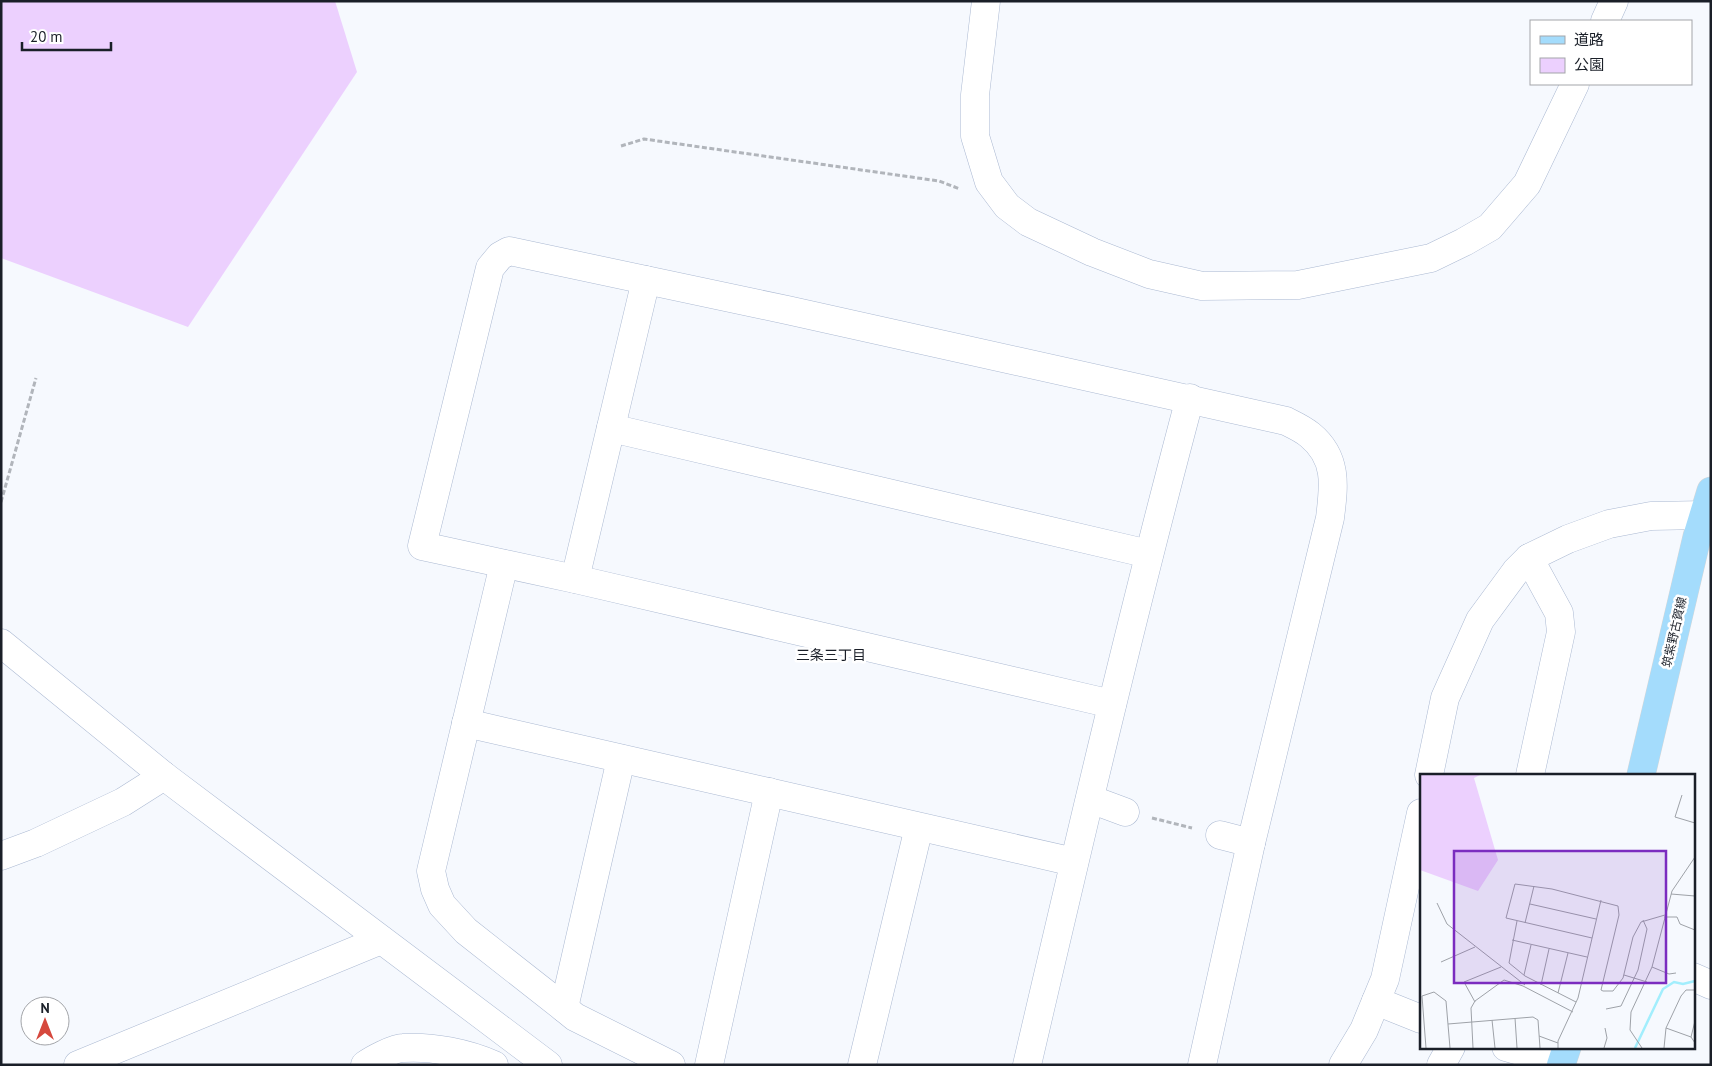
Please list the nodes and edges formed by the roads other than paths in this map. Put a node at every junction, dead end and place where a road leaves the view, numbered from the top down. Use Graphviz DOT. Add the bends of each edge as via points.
graph roads {
  1 [pos="986,1"];
  2 [pos="1614,1"];
  3 [pos="1605,20"];
  4 [pos="1575,85"];
  5 [pos="646,280"];
  6 [pos="1190,398"];
  7 [pos="611,428"];
  8 [pos="1706,520"];
  9 [pos="1148,554"];
  10 [pos="1529,558"];
  11 [pos="504,564"];
  12 [pos="575,579"];
  13 [pos="1,643"];
  14 [pos="1112,704"];
  15 [pos="466,723"];
  16 [pos="621,759"];
  17 [pos="1429,774"];
  18 [pos="1530,774"];
  19 [pos="1641,774"];
  20 [pos="164,776"];
  21 [pos="769,792"];
  22 [pos="1090,799"];
  23 [pos="1124,812"];
  24 [pos="1420,818"];
  25 [pos="919,827"];
  26 [pos="1220,835"];
  27 [pos="1251,843"];
  28 [pos="1,856"];
  29 [pos="1074,862"];
  30 [pos="381,940"];
  31 [pos="1694,977"];
  32 [pos="1711,985"];
  33 [pos="1376,1001"];
  34 [pos="564,1008"];
  35 [pos="1420,1019"];
  36 [pos="1450,1048"];
  37 [pos="1511,1048"];
  38 [pos="1563,1058"];
  39 [pos="78,1065"];
  40 [pos="365,1065"];
  41 [pos="494,1065"];
  42 [pos="548,1065"];
  43 [pos="671,1065"];
  44 [pos="709,1065"];
  45 [pos="862,1065"];
  46 [pos="1027,1065"];
  47 [pos="1202,1065"];
  48 [pos="1343,1065"];
  49 [pos="1441,1065"];
  1 -- 4 [label="street" via="975,95 975,136 989,182 1007,206 1028,222 1092,252 1149,274 1202,286 1298,285 1431,258 1464,242 1490,227 1527,184"];
  2 -- 3 [label="street"];
  5 -- 6 [label="street"];
  5 -- 7 [label="street"];
  5 -- 11 [label="street" via="509,252 500,256 490,268 422,546"];
  6 -- 9 [label="street"];
  6 -- 27 [label="street" via="1286,421 1309,433 1323,447 1332,469 1334,485 1330,518"];
  7 -- 9 [label="street"];
  7 -- 12 [label="street"];
  8 -- 10 [label="street" via="1651,516 1609,524"];
  8 -- 19 [label="main road, 筑紫野古賀線"];
  9 -- 14 [label="street"];
  10 -- 17 [label="street" via="1480,620 1445,698"];
  10 -- 18 [label="street" via="1559,613 1560,632"];
  11 -- 12 [label="street"];
  11 -- 15 [label="street"];
  12 -- 14 [label="street"];
  13 -- 20 [label="street"];
  14 -- 22 [label="street"];
  15 -- 16 [label="street"];
  15 -- 34 [label="street" via="431,872 435,889 442,905 466,931"];
  16 -- 21 [label="street"];
  16 -- 34 [label="street"];
  20 -- 28 [label="street" via="123,802"];
  20 -- 30 [label="street"];
  21 -- 25 [label="street"];
  21 -- 44 [label="street"];
  22 -- 23 [label="street"];
  22 -- 29 [label="street"];
  24 -- 33 [label="street" via="1385,979"];
  25 -- 29 [label="street"];
  25 -- 45 [label="street"];
  26 -- 27 [label="street"];
  27 -- 47 [label="street"];
  29 -- 46 [label="street"];
  30 -- 39 [label="street"];
  30 -- 42 [label="street"];
  31 -- 32 [label="street"];
  33 -- 35 [label="street"];
  33 -- 48 [label="street" via="1364,1030"];
  34 -- 43 [label="street" via="575,1017"];
  36 -- 49 [label="street"];
  37 -- 38 [label="street"];
  40 -- 41 [label="street" via="401,1048 436,1049"];
}
